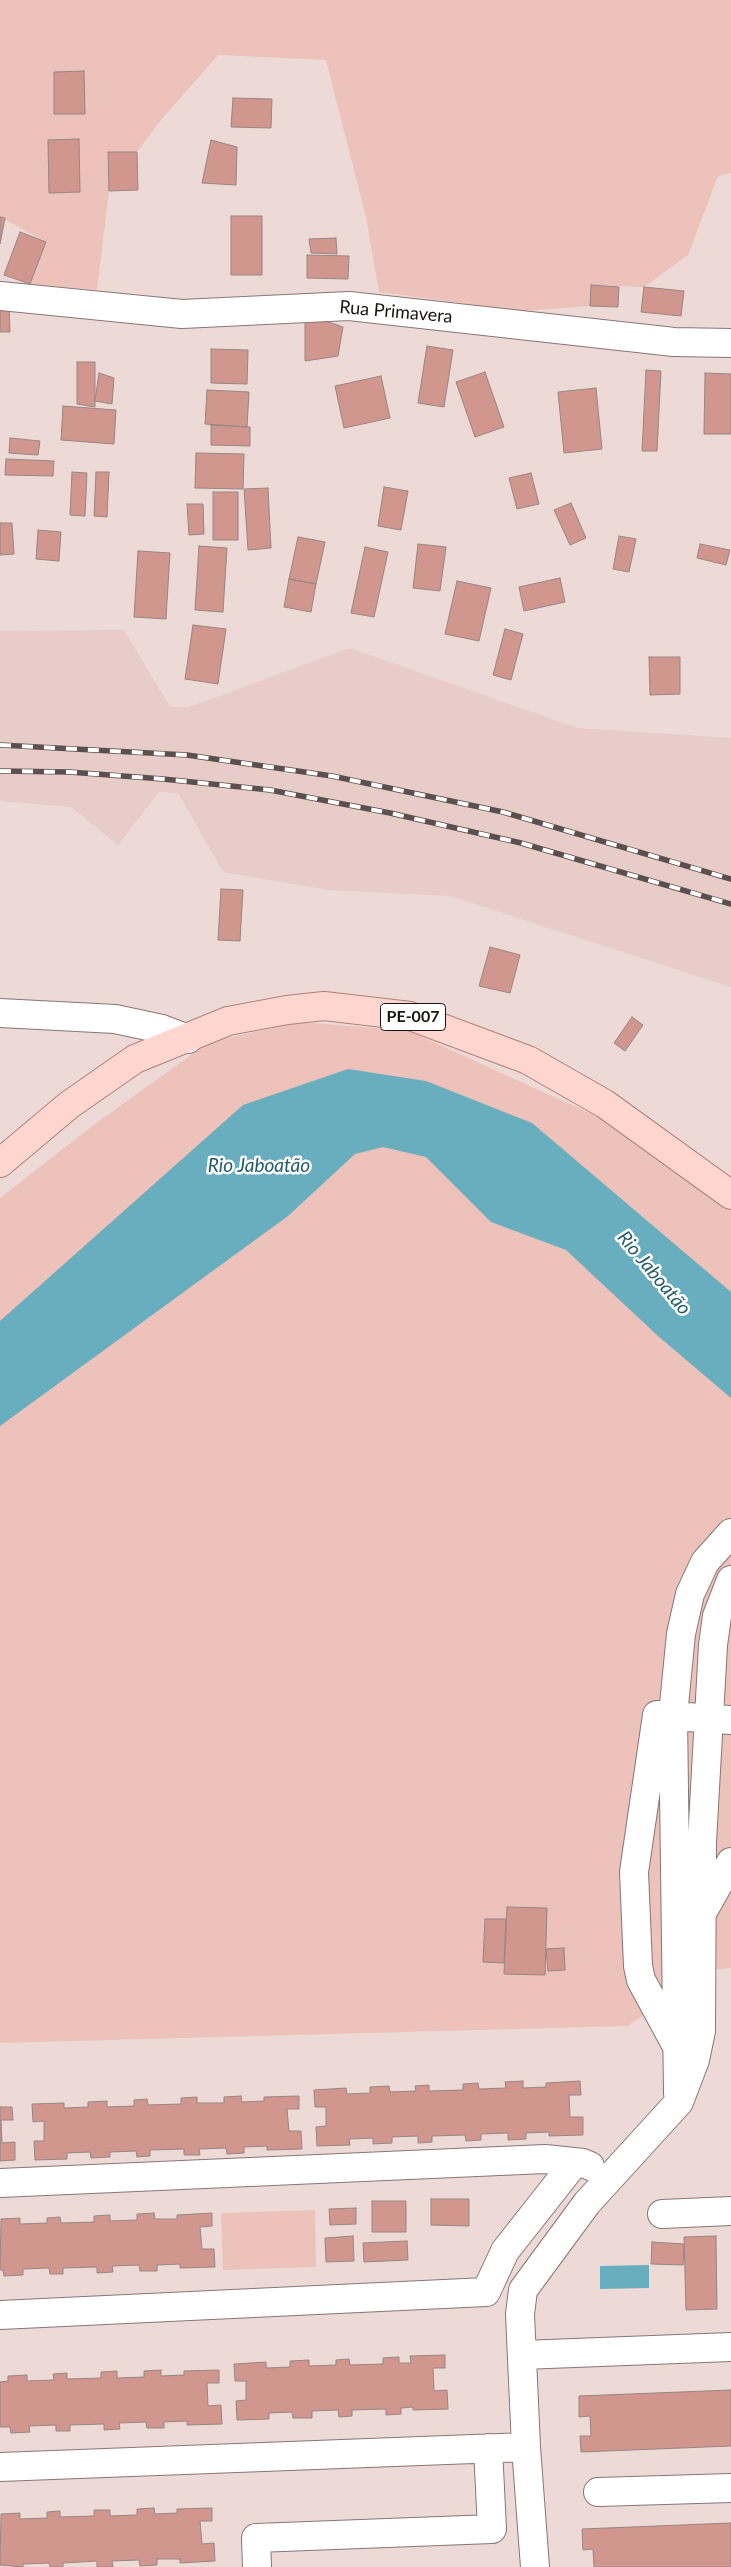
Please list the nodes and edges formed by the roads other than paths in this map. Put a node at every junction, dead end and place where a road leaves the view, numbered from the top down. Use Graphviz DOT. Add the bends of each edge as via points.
graph roads {
  1 [pos="0,296"];
  2 [pos="731,343"];
  3 [pos="0,1013"];
  4 [pos="188,1039"];
  5 [pos="0,1163"];
  6 [pos="731,1195"];
  7 [pos="731,1533"];
  8 [pos="731,1580"];
  9 [pos="665,1715"];
  10 [pos="720,1718"];
  11 [pos="731,1862"];
  12 [pos="700,1917"];
  13 [pos="676,2046"];
  14 [pos="679,2102"];
  15 [pos="575,2162"];
  16 [pos="612,2176"];
  17 [pos="0,2183"];
  18 [pos="731,2211"];
  19 [pos="662,2214"];
  20 [pos="0,2315"];
  21 [pos="731,2347"];
  22 [pos="522,2355"];
  23 [pos="526,2447"];
  24 [pos="488,2448"];
  25 [pos="0,2467"];
  26 [pos="731,2488"];
  27 [pos="598,2492"];
  28 [pos="257,2567"];
  29 [pos="535,2567"];
  1 -- 2 [label="street, Rua Primavera" via="182,314 348,306 674,342"];
  3 -- 4 [label="street" via="115,1019 162,1029"];
  4 -- 5 [label="main road, PE-007" via="135,1059 69,1104"];
  4 -- 6 [label="main road, PE-007" via="228,1021 324,1006 410,1016 528,1060 605,1104"];
  7 -- 9 [label="street" via="705,1562 690,1594"];
  8 -- 10 [label="street" via="717,1616"];
  9 -- 10 [label="street"];
  9 -- 13 [label="street"];
  9 -- 13 [label="street" via="636,1855 638,1966 641,1980"];
  10 -- 12 [label="street"];
  11 -- 12 [label="street"];
  12 -- 14 [label="street" via="701,2031 695,2060"];
  13 -- 14 [label="street"];
  14 -- 16 [label="street"];
  15 -- 16 [label="street"];
  15 -- 17 [label="street" via="545,2159"];
  15 -- 20 [label="street" via="505,2251 486,2292"];
  16 -- 22 [label="street" via="587,2203 523,2290 520,2314"];
  18 -- 19 [label="street"];
  21 -- 22 [label="street"];
  22 -- 23 [label="street"];
  23 -- 24 [label="street"];
  23 -- 29 [label="street"];
  24 -- 25 [label="street"];
  24 -- 28 [label="street" via="492,2529 256,2538"];
  26 -- 27 [label="street"];
}
